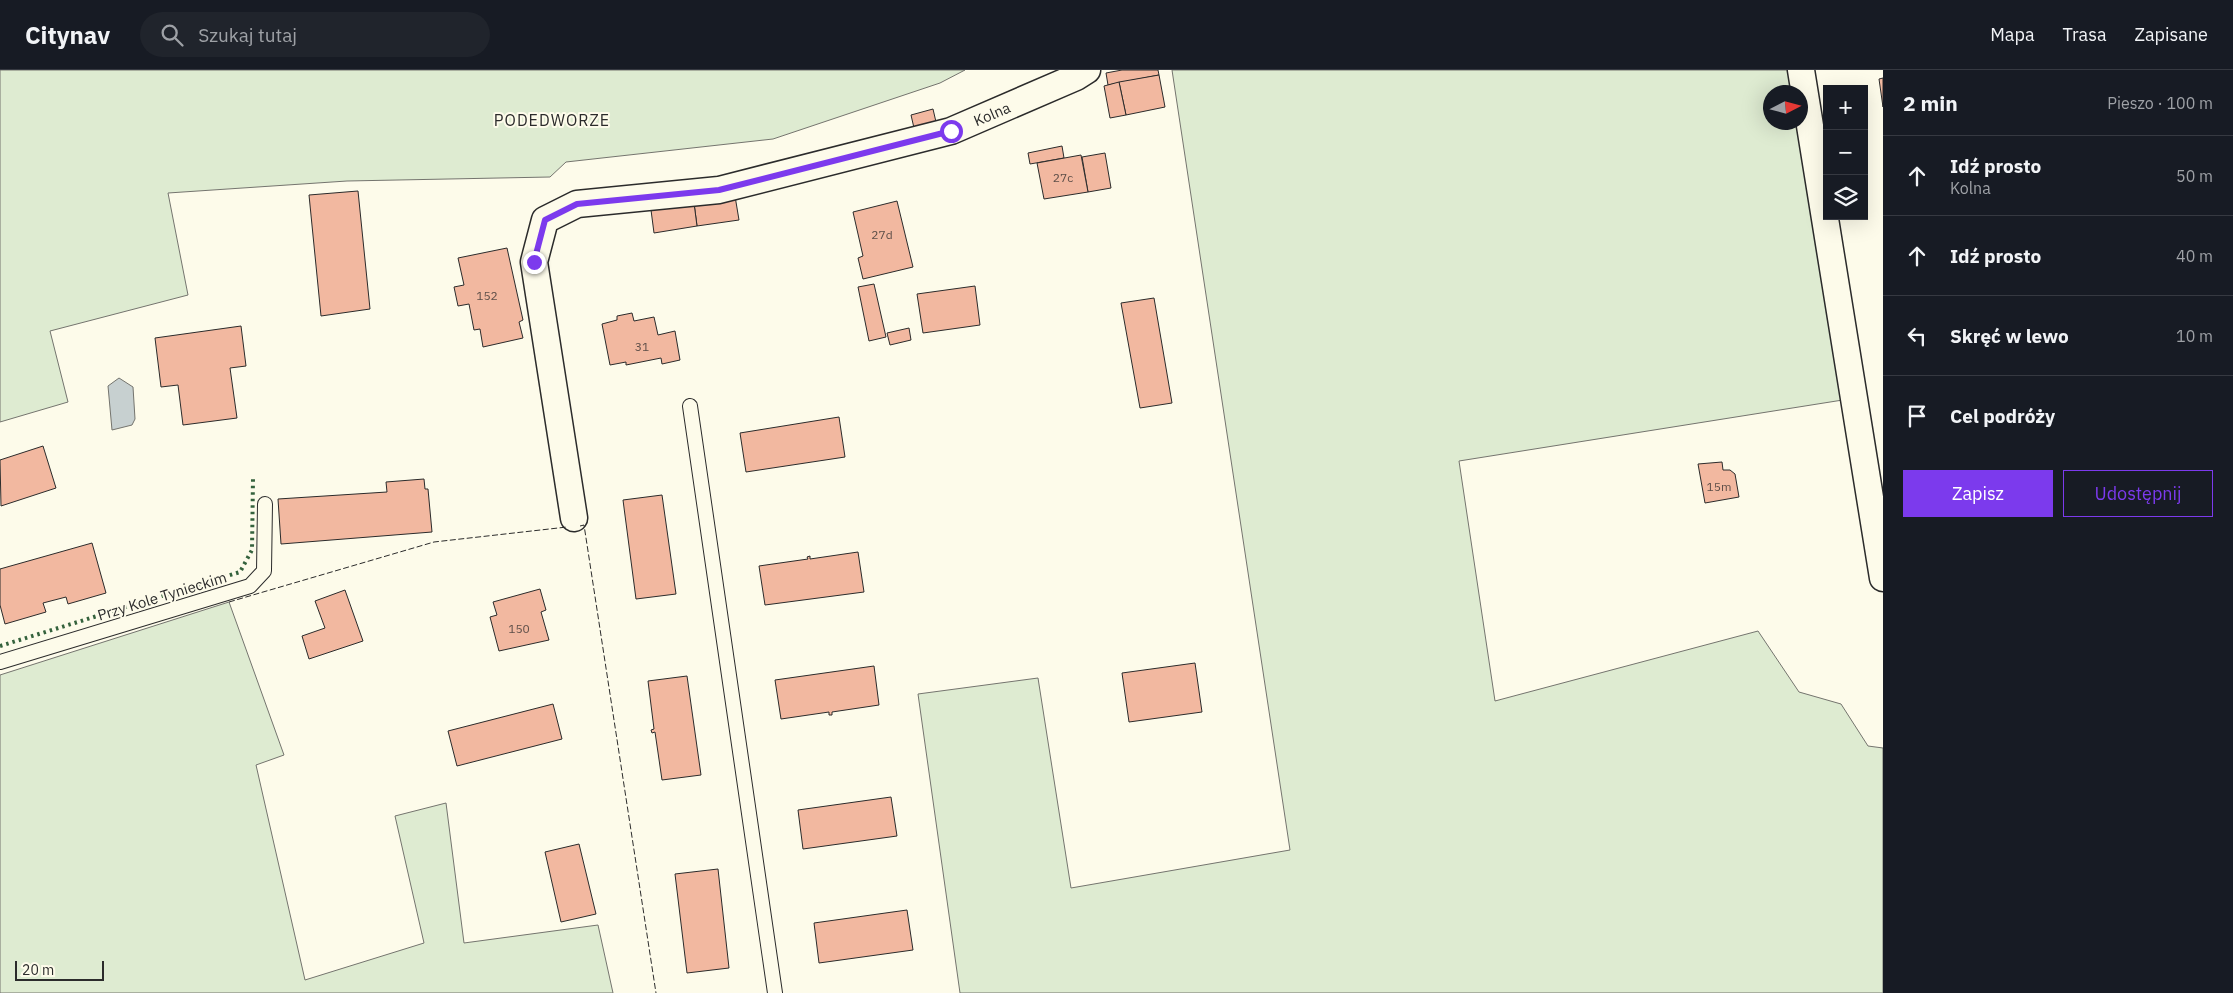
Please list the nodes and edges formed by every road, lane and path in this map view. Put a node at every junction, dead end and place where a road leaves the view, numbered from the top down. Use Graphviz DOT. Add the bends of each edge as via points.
graph roads {
  1 [pos="1087,70"];
  2 [pos="1802,70"];
  3 [pos="690,406"];
  4 [pos="265,504"];
  5 [pos="574,518"];
  6 [pos="1883,578"];
  7 [pos="0,662"];
  8 [pos="775,993"];
  1 -- 5 [label="street, Kolna" via="1076,78 951,131 719,190 577,204 545,220 534,262"];
  2 -- 6 [label="street"];
  3 -- 8 [label="lane"];
  4 -- 7 [label="lane, Przy Kole Tynieckim" via="264,570 250,586"];
}
